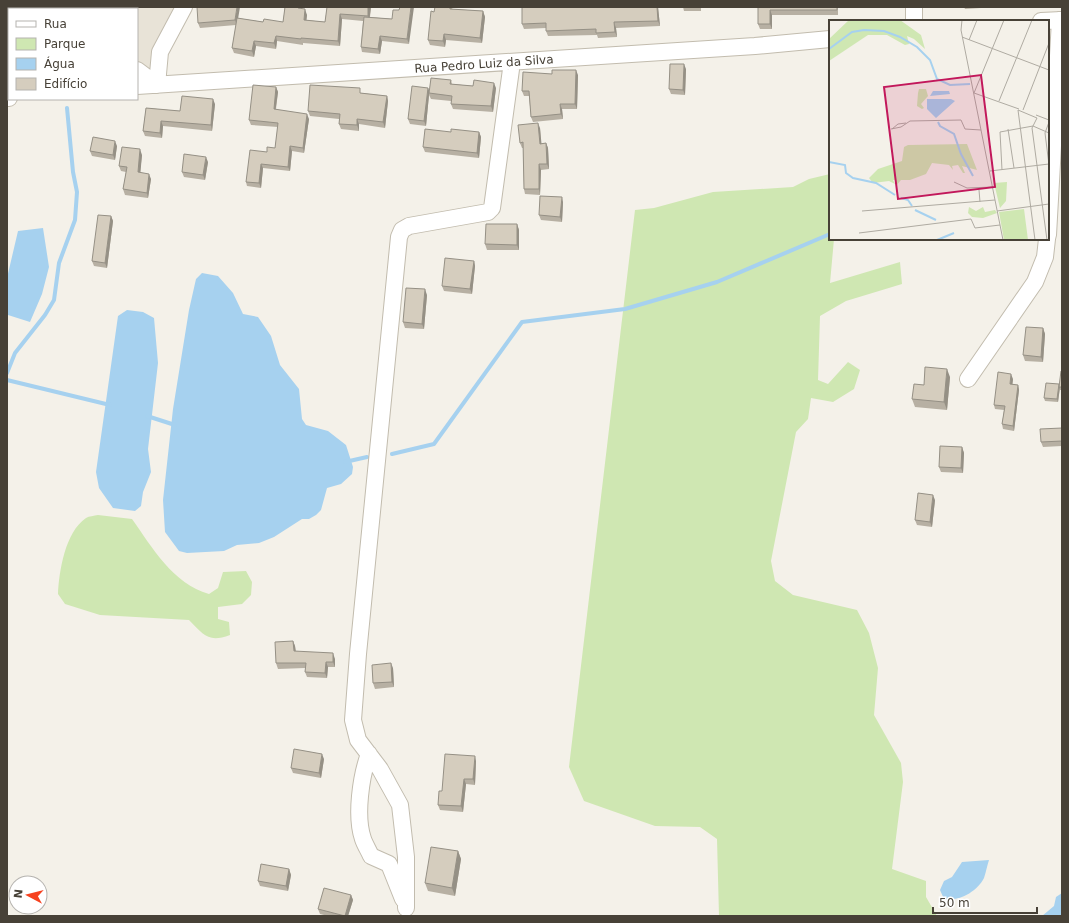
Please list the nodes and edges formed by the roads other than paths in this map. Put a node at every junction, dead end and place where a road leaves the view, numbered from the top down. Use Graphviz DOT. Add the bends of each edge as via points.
graph roads {
  1 [pos="184,7"];
  2 [pos="914,7"];
  3 [pos="914,20"];
  4 [pos="1061,20"];
  5 [pos="1049,21"];
  6 [pos="829,38"];
  7 [pos="512,62"];
  8 [pos="138,71"];
  9 [pos="157,85"];
  10 [pos="138,86"];
  11 [pos="1049,218"];
  12 [pos="1047,240"];
  13 [pos="968,379"];
  14 [pos="369,754"];
  1 -- 9 [label="street" via="160,52"];
  2 -- 3 [label="street"];
  4 -- 5 [label="street"];
  4 -- 11 [label="street"];
  6 -- 7 [label="street, Rua Pedro Luiz da Silva" via="755,46"];
  7 -- 9 [label="street, Rua Pedro Luiz da Silva"];
  7 -- 14 [label="street" via="492,208 488,212 409,226 402,230 399,236 353,720 358,740"];
  8 -- 9 [label="street"];
  9 -- 10 [label="street, Rua Pedro Luiz da Silva"];
  12 -- 13 [label="street" via="1045,257 1035,282"];
  14 -- 14 [label="street" via="362,772 360,808 363,838 371,856 389,864 406,908 406,857 400,806"];
}
